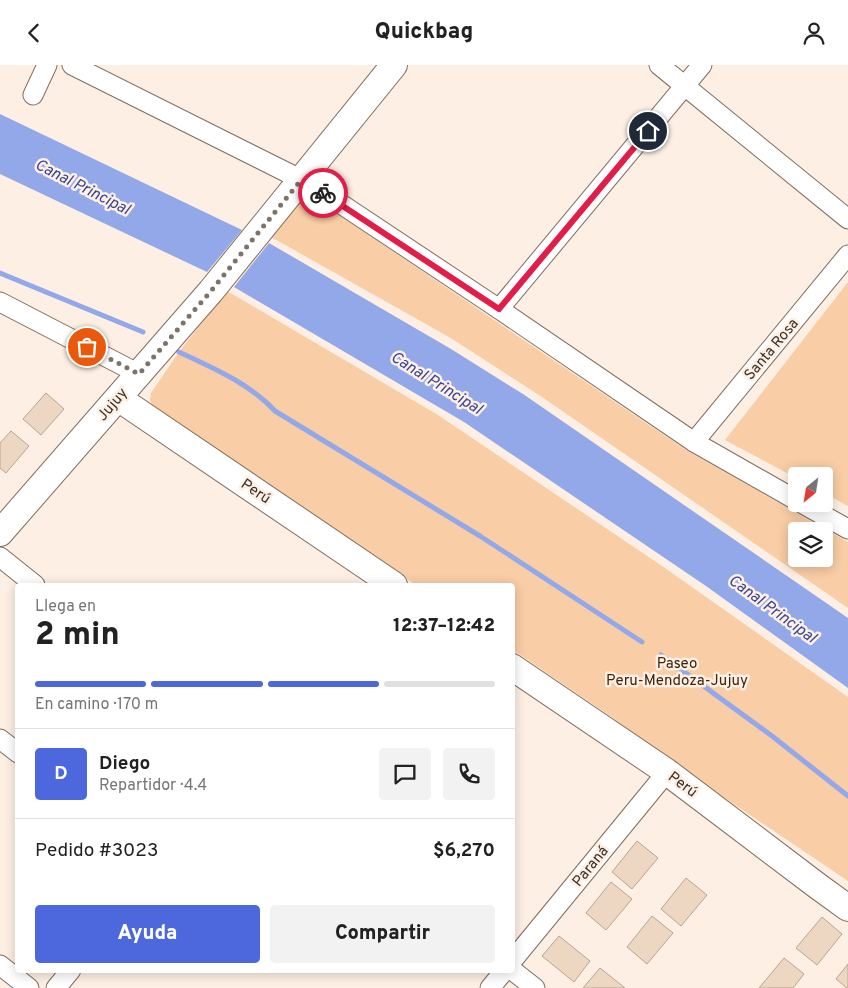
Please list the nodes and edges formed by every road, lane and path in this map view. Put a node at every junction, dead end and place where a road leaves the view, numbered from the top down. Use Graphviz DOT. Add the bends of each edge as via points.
graph roads {
  1 [pos="47,65"];
  2 [pos="72,65"];
  3 [pos="658,65"];
  4 [pos="702,65"];
  5 [pos="387,67"];
  6 [pos="685,86"];
  7 [pos="33,95"];
  8 [pos="301,180"];
  9 [pos="848,219"];
  10 [pos="848,255"];
  11 [pos="0,302"];
  12 [pos="499,309"];
  13 [pos="139,374"];
  14 [pos="118,398"];
  15 [pos="694,442"];
  16 [pos="788,495"];
  17 [pos="819,513"];
  18 [pos="848,529"];
  19 [pos="0,533"];
  20 [pos="0,557"];
  21 [pos="32,583"];
  22 [pos="390,583"];
  23 [pos="515,669"];
  24 [pos="0,739"];
  25 [pos="15,751"];
  26 [pos="667,772"];
  27 [pos="848,908"];
  28 [pos="515,957"];
  29 [pos="0,965"];
  30 [pos="515,972"];
  31 [pos="68,973"];
  32 [pos="502,973"];
  33 [pos="28,988"];
  34 [pos="56,988"];
  35 [pos="490,988"];
  36 [pos="535,988"];
  1 -- 7 [label="street"];
  2 -- 8 [label="street"];
  3 -- 6 [label="street"];
  4 -- 6 [label="street"];
  5 -- 8 [label="main road, Jujuy"];
  6 -- 9 [label="street"];
  6 -- 12 [label="street"];
  8 -- 12 [label="street"];
  8 -- 13 [label="main road, Jujuy"];
  10 -- 15 [label="street, Santa Rosa"];
  11 -- 13 [label="street"];
  12 -- 15 [label="street"];
  13 -- 14 [label="main road, Jujuy"];
  14 -- 19 [label="main road, Jujuy"];
  14 -- 22 [label="main road, Perú"];
  15 -- 16 [label="street"];
  17 -- 18 [label="street"];
  20 -- 21 [label="street"];
  23 -- 26 [label="main road, Perú"];
  24 -- 25 [label="street"];
  26 -- 27 [label="main road, Perú"];
  26 -- 28 [label="street, Paraná"];
  29 -- 33 [label="street"];
  30 -- 36 [label="street"];
  31 -- 34 [label="street"];
  32 -- 35 [label="street"];
}
